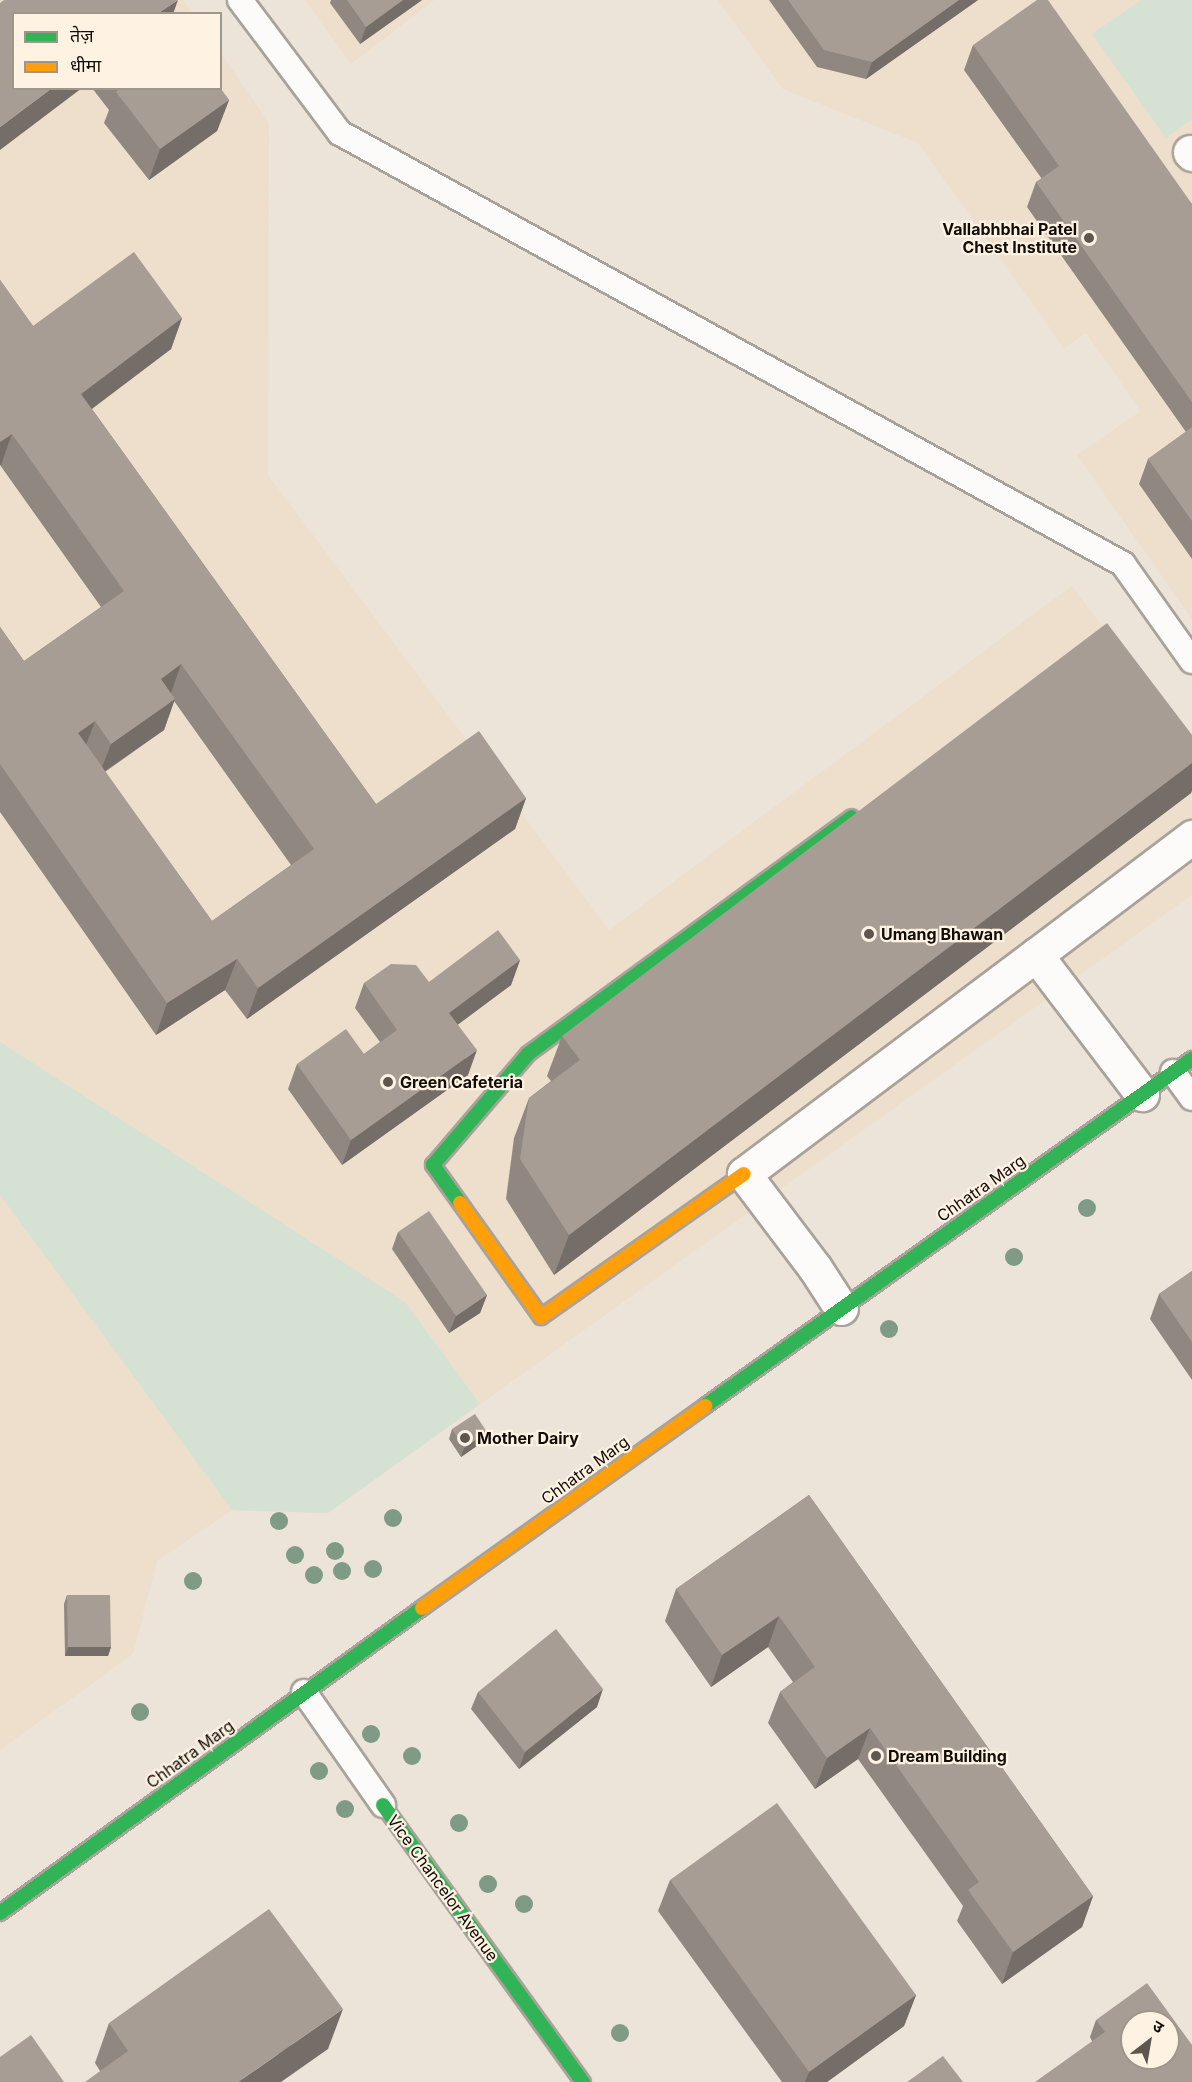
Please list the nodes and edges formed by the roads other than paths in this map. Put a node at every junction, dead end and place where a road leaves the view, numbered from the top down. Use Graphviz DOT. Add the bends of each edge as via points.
graph roads {
  1 [pos="240,0"];
  2 [pos="1192,661"];
  3 [pos="862,810"];
  4 [pos="1192,837"];
  5 [pos="1036,955"];
  6 [pos="1183,1065"];
  7 [pos="1142,1094"];
  8 [pos="1192,1098"];
  9 [pos="744,1174"];
  10 [pos="841,1308"];
  11 [pos="304,1692"];
  12 [pos="383,1805"];
  13 [pos="0,1912"];
  14 [pos="583,2082"];
  1 -- 2 [label="lane" via="340,133 1123,564"];
  3 -- 9 [label="street" via="528,1053 433,1165 541,1317"];
  4 -- 5 [label="street"];
  5 -- 7 [label="street"];
  5 -- 9 [label="street"];
  6 -- 7 [label="street, Chhatra Marg"];
  6 -- 8 [label="lane"];
  7 -- 10 [label="street, Chhatra Marg"];
  9 -- 10 [label="street"];
  10 -- 11 [label="street, Chhatra Marg"];
  11 -- 12 [label="lane, Vice Chancelor Avenue"];
  11 -- 13 [label="street, Chhatra Marg"];
  12 -- 14 [label="street, Vice Chancelor Avenue"];
}
